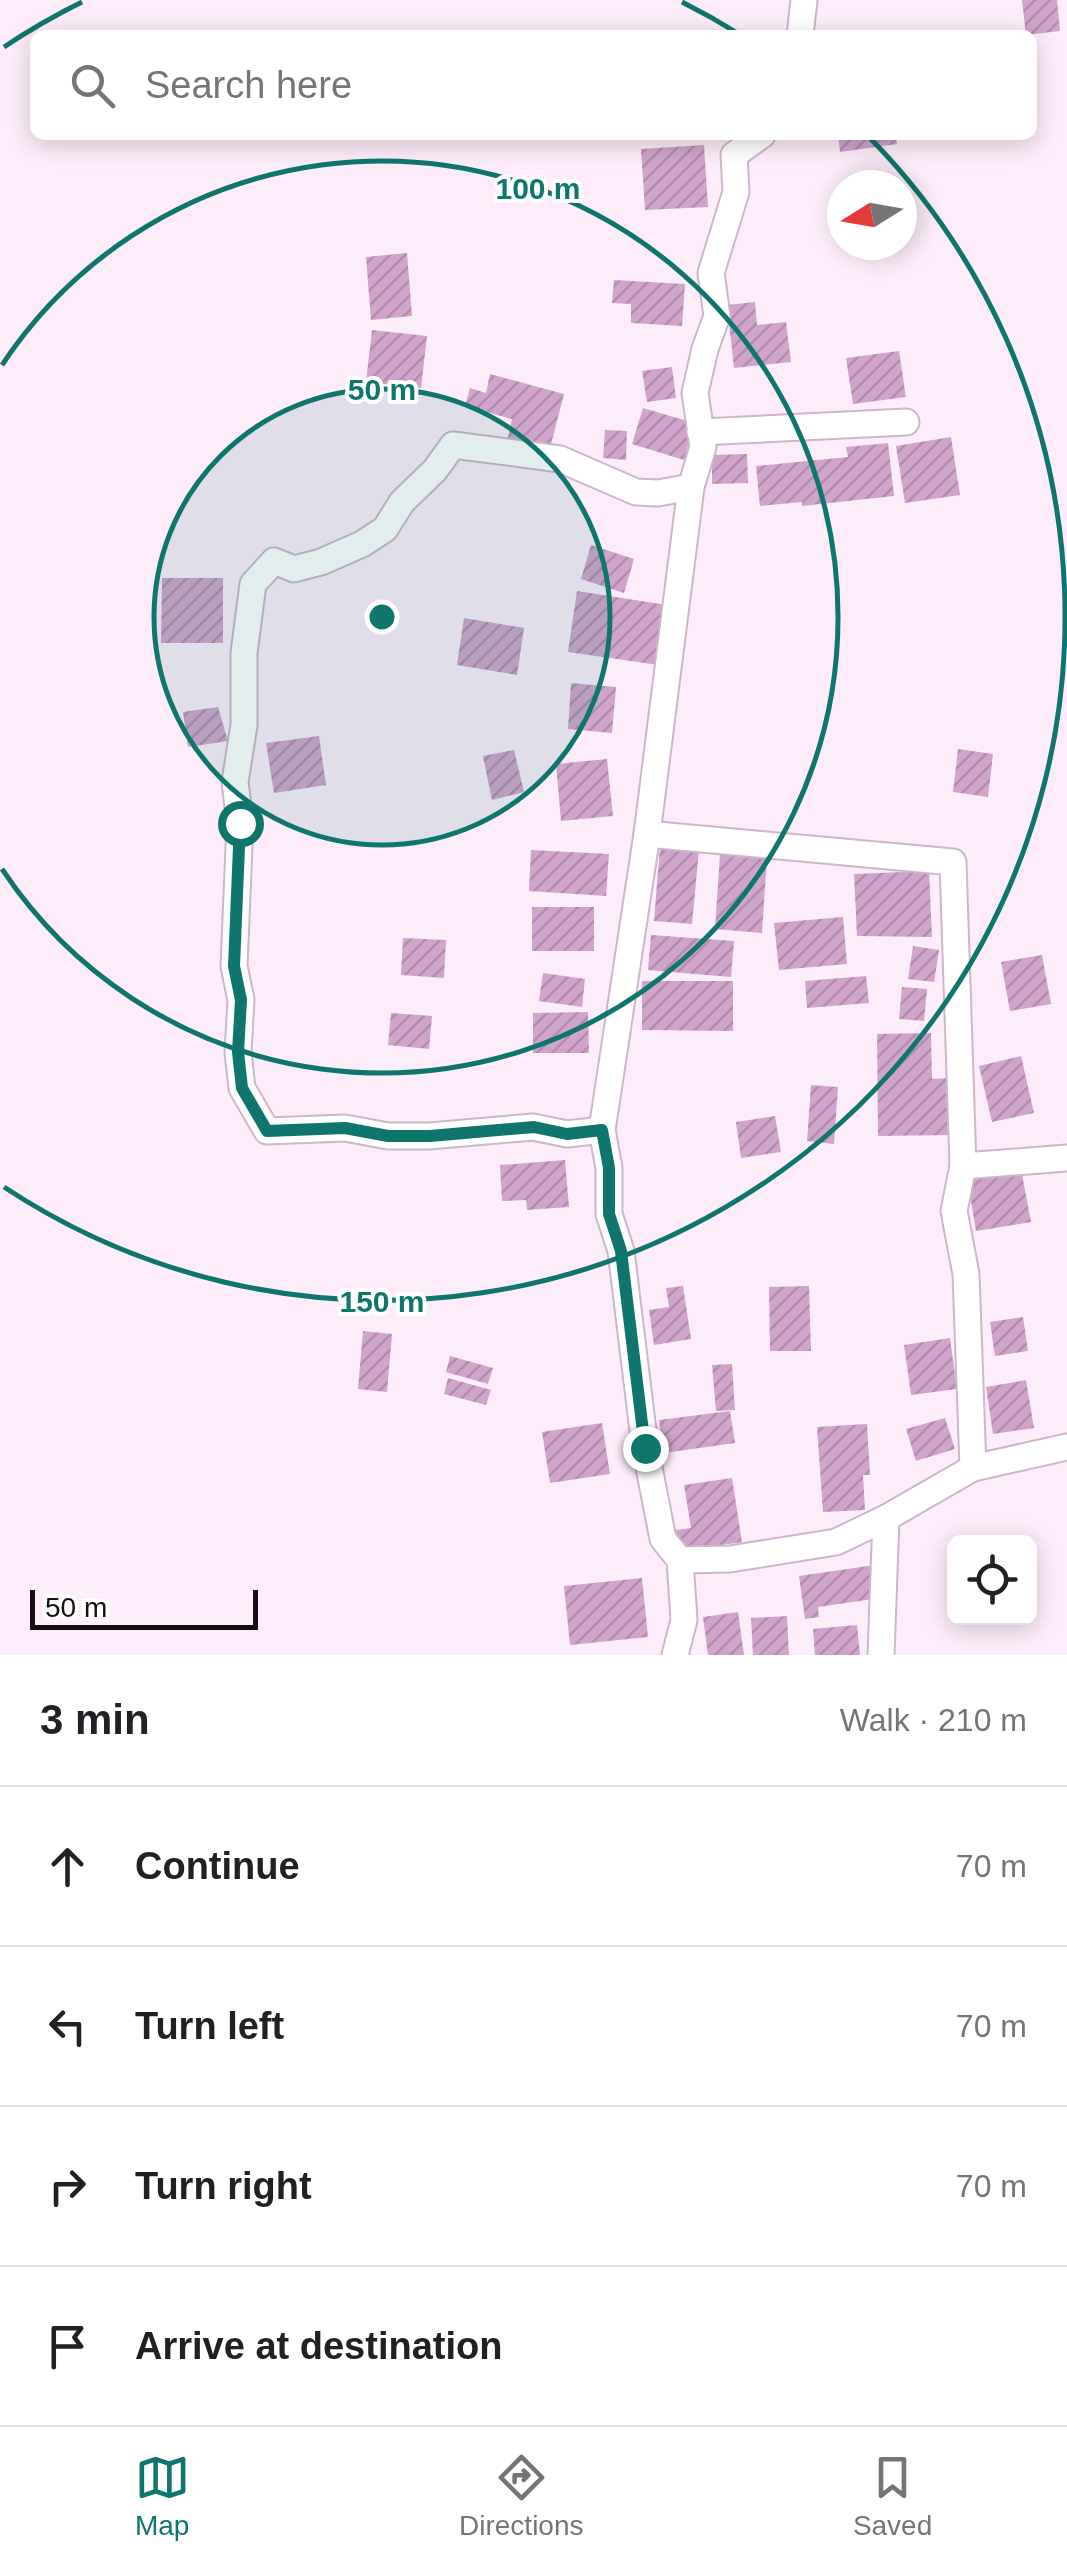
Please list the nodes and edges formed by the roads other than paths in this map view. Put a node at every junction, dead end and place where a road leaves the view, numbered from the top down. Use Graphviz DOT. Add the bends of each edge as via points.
graph roads {
  1 [pos="804,0"];
  2 [pos="801,30"];
  3 [pos="755,140"];
  4 [pos="906,422"];
  5 [pos="700,432"];
  6 [pos="690,487"];
  7 [pos="647,834"];
  8 [pos="602,1130"];
  9 [pos="1067,1158"];
  10 [pos="963,1166"];
  11 [pos="1067,1447"];
  12 [pos="973,1468"];
  13 [pos="886,1518"];
  14 [pos="680,1560"];
  15 [pos="675,1655"];
  16 [pos="880,1655"];
  1 -- 2 [label="street"];
  3 -- 5 [label="street" via="734,155 736,192 710,272 717,316 694,394"];
  4 -- 5 [label="street"];
  5 -- 6 [label="street" via="700,464"];
  6 -- 7 [label="street"];
  6 -- 8 [label="street" via="636,492 560,459 454,446 385,529 322,562 294,569 274,561 253,584 235,782 240,823 234,966 242,1088 267,1131 345,1128 430,1136 534,1127 567,1134"];
  7 -- 8 [label="street"];
  7 -- 10 [label="street" via="953,862"];
  8 -- 14 [label="street" via="645,1448 663,1539"];
  9 -- 10 [label="street"];
  10 -- 12 [label="street" via="954,1211 966,1274"];
  11 -- 12 [label="street"];
  12 -- 13 [label="street"];
  13 -- 14 [label="street" via="836,1542"];
  13 -- 16 [label="street"];
  14 -- 15 [label="street" via="684,1620"];
}
